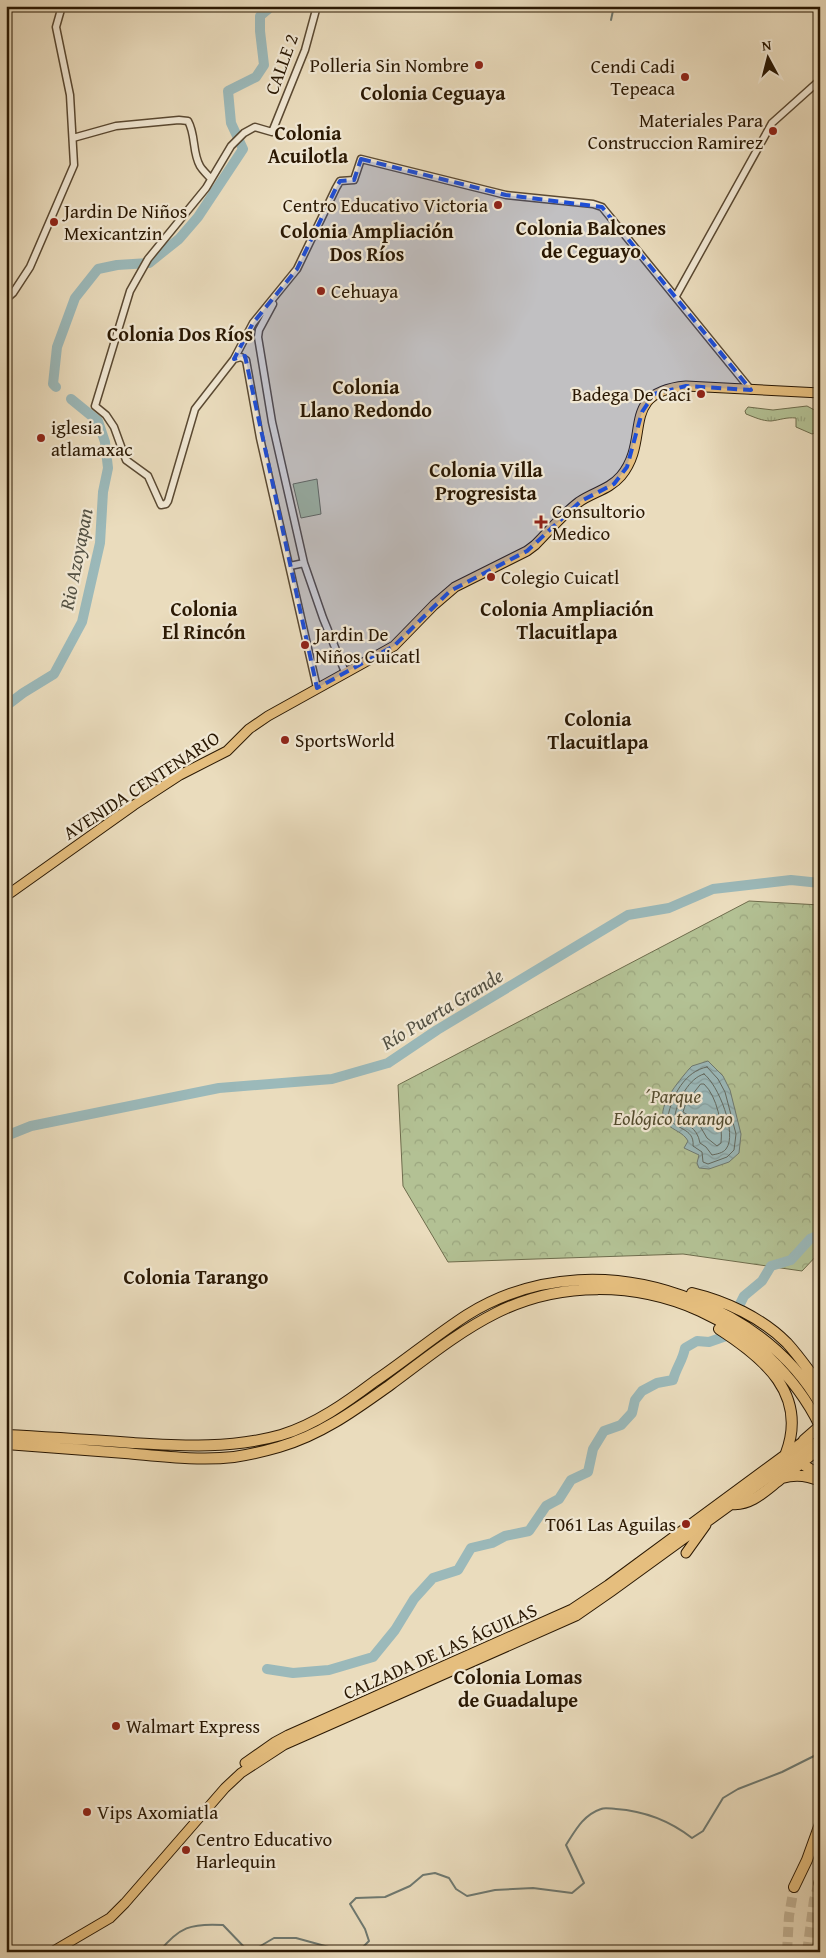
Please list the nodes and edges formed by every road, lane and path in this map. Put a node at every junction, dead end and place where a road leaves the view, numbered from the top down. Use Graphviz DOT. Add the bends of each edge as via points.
graph roads {
  1 [pos="62,6"];
  2 [pos="317,6"];
  3 [pos="820,80"];
  4 [pos="73,138"];
  5 [pos="211,179"];
  6 [pos="676,296"];
  7 [pos="274,298"];
  8 [pos="6,300"];
  9 [pos="234,358"];
  10 [pos="751,390"];
  11 [pos="820,393"];
  12 [pos="304,562"];
  13 [pos="290,566"];
  14 [pos="345,672"];
  15 [pos="317,688"];
  16 [pos="6,896"];
  17 [pos="609,1284"];
  18 [pos="796,1362"];
  19 [pos="781,1376"];
  20 [pos="820,1385"];
  21 [pos="820,1404"];
  22 [pos="6,1434"];
  23 [pos="818,1434"];
  24 [pos="804,1440"];
  25 [pos="6,1444"];
  26 [pos="40,1446"];
  27 [pos="6,1448"];
  28 [pos="786,1453"];
  29 [pos="802,1464"];
  30 [pos="820,1475"];
  31 [pos="782,1478"];
  32 [pos="820,1481"];
  33 [pos="732,1504"];
  34 [pos="709,1521"];
  35 [pos="686,1553"];
  36 [pos="820,1824"];
  37 [pos="794,1887"];
  38 [pos="97,1925"];
  39 [pos="52,1952"];
  1 -- 4 [label="street" via="56,27 70,96"];
  2 -- 5 [label="street, CALLE 2" via="304,50 272,132 255,127 244,132 231,146"];
  3 -- 6 [label="street" via="772,123"];
  4 -- 5 [label="street" via="116,126 188,121 200,167"];
  4 -- 8 [label="street" via="74,165 65,189 30,267"];
  5 -- 9 [label="street" via="148,259 130,292 95,406 114,427 126,460 148,476 163,506 168,501 195,409"];
  6 -- 7 [label="street" via="602,207 506,195 362,159 354,180 340,181 297,269"];
  6 -- 10 [label="street"];
  7 -- 9 [label="street" via="253,323"];
  7 -- 12 [label="street" via="258,338 269,406"];
  9 -- 13 [label="street" via="246,360 260,438"];
  10 -- 11 [label="main road, AVENIDA CENTENARIO"];
  10 -- 14 [label="main road, AVENIDA CENTENARIO" via="686,386 654,394 642,412 627,467 614,484 581,501 527,551 462,582 394,646"];
  12 -- 13 [label="street"];
  12 -- 14 [label="street"];
  13 -- 15 [label="street"];
  14 -- 15 [label="main road, AVENIDA CENTENARIO"];
  15 -- 16 [label="main road, AVENIDA CENTENARIO" via="258,722 223,754 134,804"];
  17 -- 18 [label="highway" via="687,1292 728,1305 757,1320 785,1341"];
  17 -- 19 [label="highway" via="691,1307"];
  17 -- 22 [label="highway" via="587,1278 558,1282 524,1289 493,1301 332,1410 283,1434 239,1444 200,1447"];
  17 -- 26 [label="highway" via="528,1300 497,1312 321,1432 280,1446 236,1457 197,1458"];
  18 -- 20 [label="highway"];
  18 -- 21 [label="highway"];
  19 -- 23 [label="highway" via="803,1397"];
  19 -- 28 [label="highway" via="793,1421"];
  23 -- 24 [label="highway"];
  23 -- 29 [label="highway"];
  23 -- 33 [label="main road, CALZADA DE LAS ÁGUILAS"];
  24 -- 28 [label="main road, CALZADA DE LAS ÁGUILAS"];
  25 -- 26 [label="highway"];
  26 -- 27 [label="highway"];
  28 -- 38 [label="main road, CALZADA DE LAS ÁGUILAS" via="572,1609 275,1742 224,1781"];
  29 -- 30 [label="highway"];
  29 -- 31 [label="highway"];
  31 -- 32 [label="highway" via="801,1476"];
  31 -- 33 [label="highway" via="749,1502"];
  33 -- 34 [label="main road, CALZADA DE LAS ÁGUILAS"];
  34 -- 35 [label="main road"];
  34 -- 38 [label="main road, CALZADA DE LAS ÁGUILAS" via="576,1616 284,1745 252,1765 224,1788 125,1903 110,1918"];
  36 -- 37 [label="highway"];
  38 -- 39 [label="main road, CALZADA DE LAS ÁGUILAS"];
}
